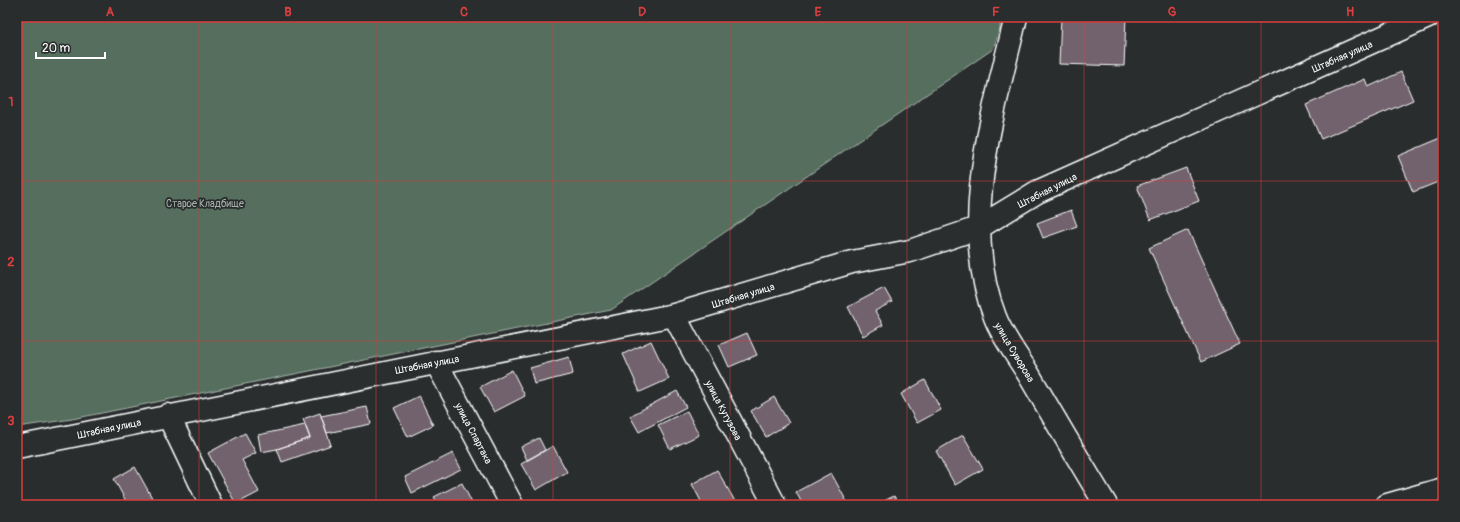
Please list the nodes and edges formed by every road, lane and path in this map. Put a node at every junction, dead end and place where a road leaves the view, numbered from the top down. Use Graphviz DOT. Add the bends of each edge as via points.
graph roads {
  1 [pos="1016,17"];
  2 [pos="1030,17"];
  3 [pos="1428,17"];
  4 [pos="1005,66"];
  5 [pos="978,228"];
  6 [pos="674,316"];
  7 [pos="436,362"];
  8 [pos="168,415"];
  9 [pos="17,447"];
  10 [pos="1443,489"];
  11 [pos="211,505"];
  12 [pos="512,505"];
  13 [pos="775,505"];
  14 [pos="1106,505"];
  15 [pos="1387,505"];
  1 -- 4 [label="street, улица Суворова"];
  2 -- 4 [label="street" via="1024,39"];
  3 -- 5 [label="street, Штабная улица" via="1037,192"];
  4 -- 5 [label="street, улица Суворова" via="980,191"];
  5 -- 6 [label="street, Штабная улица" via="910,250 852,262"];
  5 -- 14 [label="street, улица Суворова" via="980,265 995,318"];
  6 -- 7 [label="street, Штабная улица"];
  6 -- 13 [label="street, улица Кутузова"];
  7 -- 8 [label="street, Штабная улица"];
  7 -- 12 [label="street, улица Спартака"];
  8 -- 9 [label="street, Штабная улица"];
  8 -- 11 [label="street"];
  10 -- 15 [label="street"];
}
